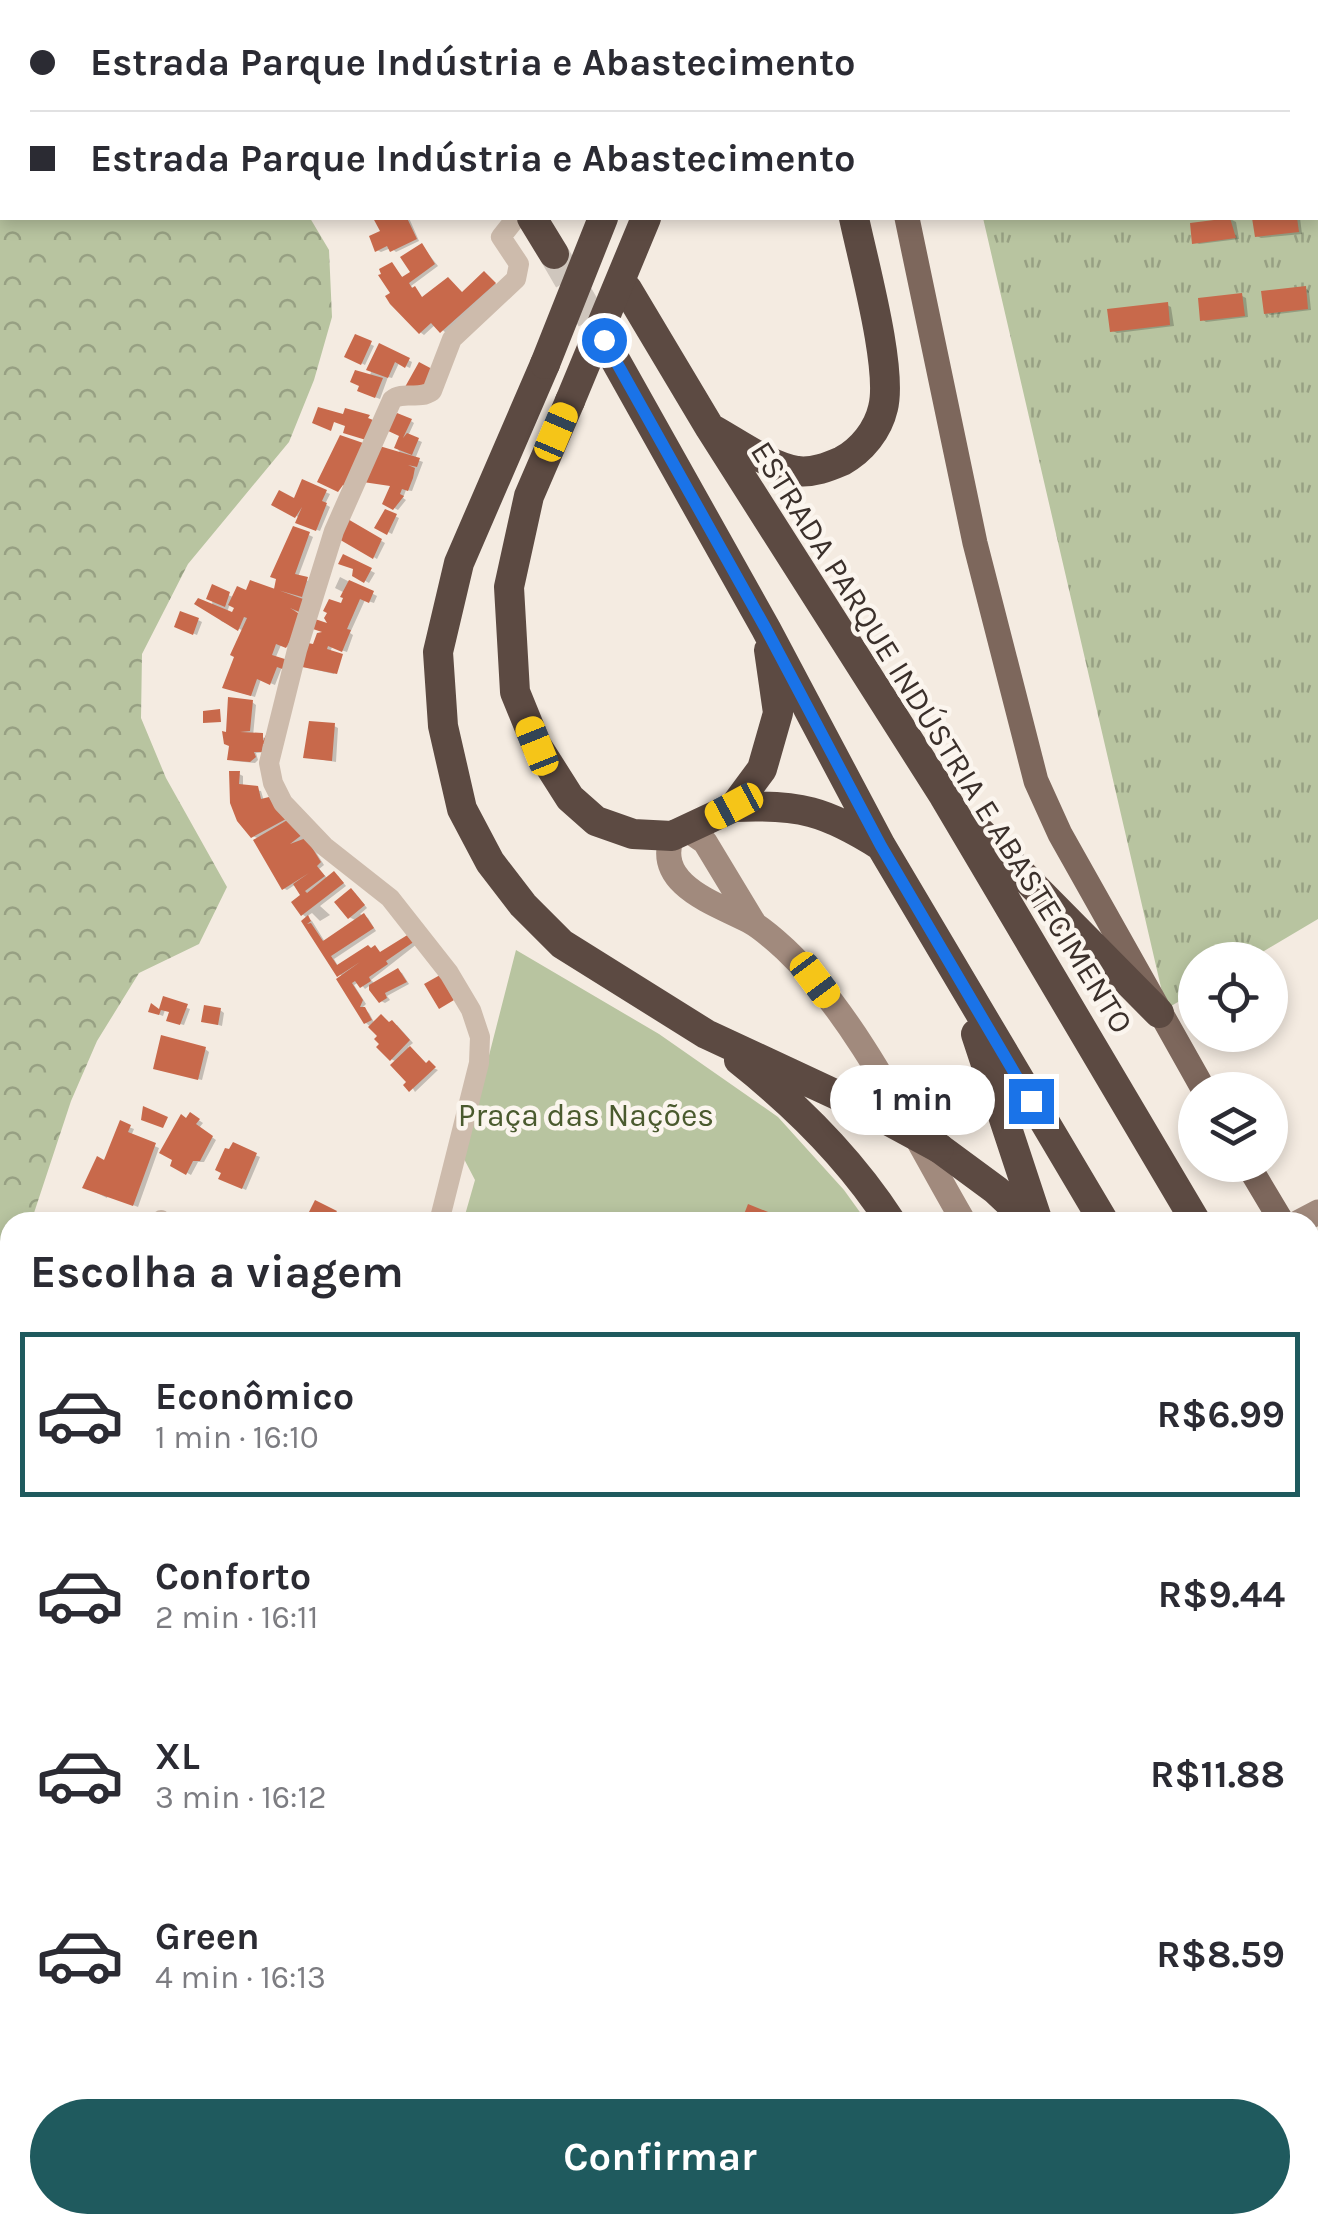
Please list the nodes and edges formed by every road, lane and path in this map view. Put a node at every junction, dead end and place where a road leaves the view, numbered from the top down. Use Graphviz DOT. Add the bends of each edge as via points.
graph roads {
  1 [pos="514,220"];
  2 [pos="533,220"];
  3 [pos="602,220"];
  4 [pos="645,220"];
  5 [pos="854,220"];
  6 [pos="906,220"];
  7 [pos="554,254"];
  8 [pos="628,288"];
  9 [pos="604,340"];
  10 [pos="710,428"];
  11 [pos="766,629"];
  12 [pos="944,796"];
  13 [pos="734,806"];
  14 [pos="681,834"];
  15 [pos="881,846"];
  16 [pos="754,923"];
  17 [pos="958,979"];
  18 [pos="1159,1012"];
  19 [pos="706,1034"];
  20 [pos="1194,1072"];
  21 [pos="1258,1182"];
  22 [pos="442,1212"];
  23 [pos="884,1212"];
  24 [pos="958,1212"];
  25 [pos="1019,1212"];
  26 [pos="1035,1212"];
  27 [pos="1098,1212"];
  28 [pos="1190,1212"];
  29 [pos="1276,1212"];
  1 -- 22 [label="street" via="501,237 519,264 516,279 452,339 432,391 392,400 348,495 270,763 282,803 390,898 471,1010 480,1063"];
  2 -- 7 [label="highway"];
  3 -- 19 [label="highway, bridge" via="459,563 438,652 442,726 462,809 490,862 523,904 562,944"];
  4 -- 14 [label="highway, bridge" via="529,496 509,587 515,692 537,746 570,798 596,821 632,834"];
  5 -- 10 [label="highway" via="885,374 884,407 871,436 825,469 798,471"];
  6 -- 18 [label="main road" via="975,543 1036,780"];
  8 -- 10 [label="highway, ESTRADA PARQUE INDÚSTRIA E ABASTECIMENTO"];
  9 -- 11 [label="highway"];
  10 -- 12 [label="highway, ESTRADA PARQUE INDÚSTRIA E ABASTECIMENTO"];
  11 -- 13 [label="highway" via="778,713 762,768"];
  11 -- 15 [label="highway"];
  12 -- 18 [label="highway"];
  12 -- 28 [label="highway, ESTRADA PARQUE INDÚSTRIA E ABASTECIMENTO"];
  13 -- 14 [label="highway"];
  13 -- 15 [label="highway" via="816,812"];
  14 -- 16 [label="street" via="704,842"];
  14 -- 16 [label="street" via="666,852 673,872 710,903"];
  15 -- 17 [label="highway"];
  16 -- 24 [label="street" via="835,1007"];
  17 -- 26 [label="highway"];
  17 -- 27 [label="highway"];
  18 -- 20 [label="main road"];
  19 -- 23 [label="highway" via="836,1148"];
  19 -- 25 [label="highway, bridge" via="939,1148"];
  21 -- 29 [label="main road"];
}
